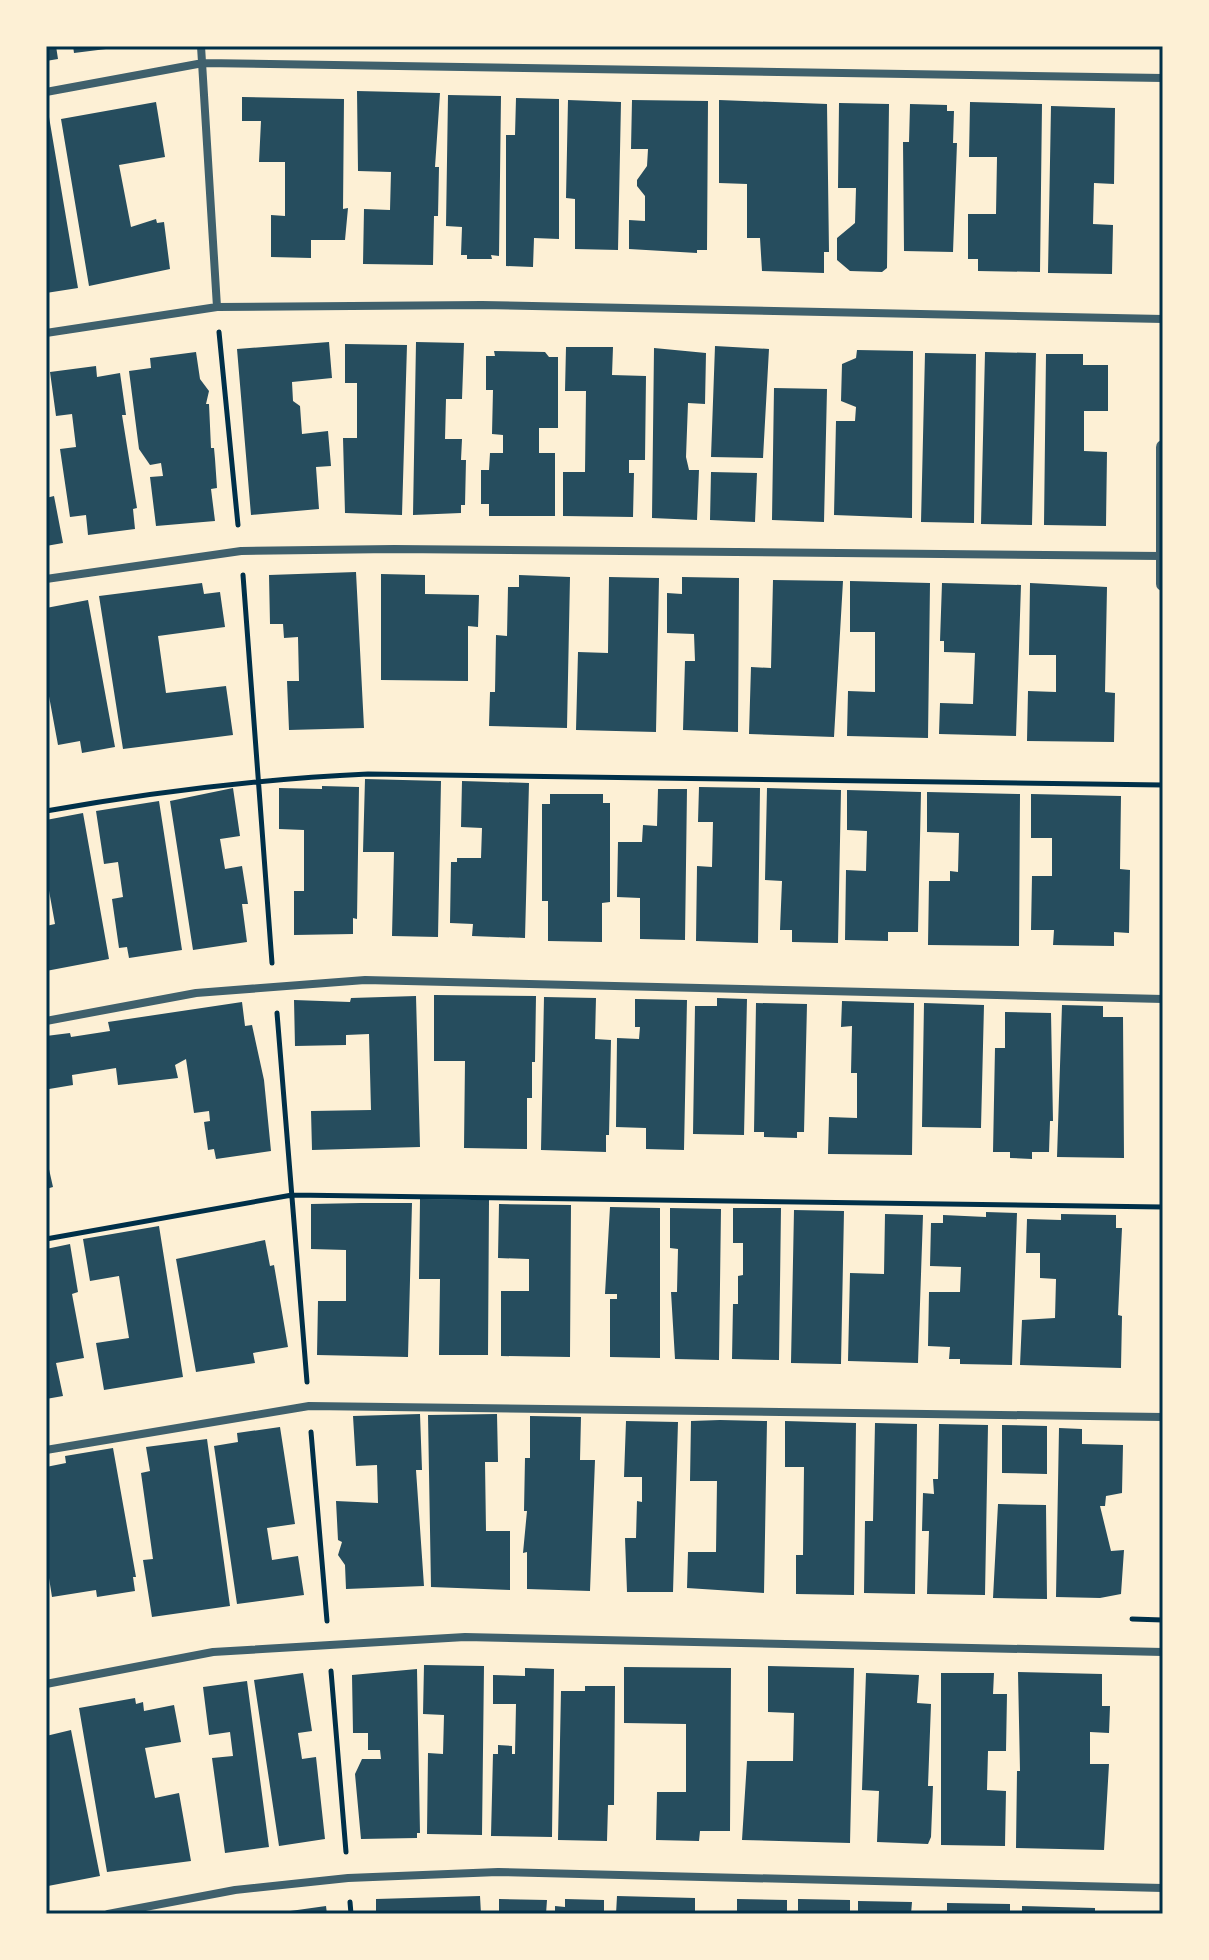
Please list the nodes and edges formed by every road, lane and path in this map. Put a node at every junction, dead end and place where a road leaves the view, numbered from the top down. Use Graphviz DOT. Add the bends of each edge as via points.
graph roads {
  1 [pos="201,46"];
  2 [pos="203,63"];
  3 [pos="1163,78"];
  4 [pos="46,92"];
  5 [pos="217,307"];
  6 [pos="1163,319"];
  7 [pos="46,333"];
  8 [pos="1163,447"];
  9 [pos="241,551"];
  10 [pos="1162,556"];
  11 [pos="46,579"];
  12 [pos="1163,584"];
  13 [pos="257,780"];
  14 [pos="1163,785"];
  15 [pos="46,811"];
  16 [pos="274,986"];
  17 [pos="1163,999"];
  18 [pos="46,1021"];
  19 [pos="292,1195"];
  20 [pos="1163,1207"];
  21 [pos="46,1239"];
  22 [pos="309,1406"];
  23 [pos="1163,1417"];
  24 [pos="46,1450"];
  25 [pos="1132,1619"];
  26 [pos="1163,1620"];
  27 [pos="328,1643"];
  28 [pos="1163,1652"];
  29 [pos="46,1684"];
  30 [pos="348,1878"];
  31 [pos="1163,1888"];
  32 [pos="108,1914"];
  33 [pos="351,1914"];
  1 -- 2 [label="street"];
  2 -- 3 [label="street"];
  2 -- 4 [label="street"];
  2 -- 5 [label="street"];
  5 -- 6 [label="street" via="482,305"];
  5 -- 7 [label="street"];
  5 -- 9 [label="path"];
  8 -- 10 [label="street"];
  9 -- 10 [label="street"];
  9 -- 11 [label="street"];
  9 -- 13 [label="path"];
  10 -- 12 [label="street"];
  13 -- 14 [label="path" via="368,774"];
  13 -- 15 [label="path"];
  13 -- 16 [label="path"];
  16 -- 17 [label="street" via="365,980"];
  16 -- 18 [label="street" via="196,993"];
  16 -- 19 [label="path"];
  19 -- 20 [label="path"];
  19 -- 21 [label="path"];
  19 -- 22 [label="path"];
  22 -- 23 [label="street"];
  22 -- 24 [label="street"];
  22 -- 27 [label="path"];
  25 -- 26 [label="path"];
  27 -- 28 [label="street" via="465,1637"];
  27 -- 29 [label="street" via="213,1652"];
  27 -- 30 [label="path"];
  30 -- 31 [label="street" via="498,1872"];
  30 -- 32 [label="street" via="235,1890"];
  30 -- 33 [label="path"];
}
